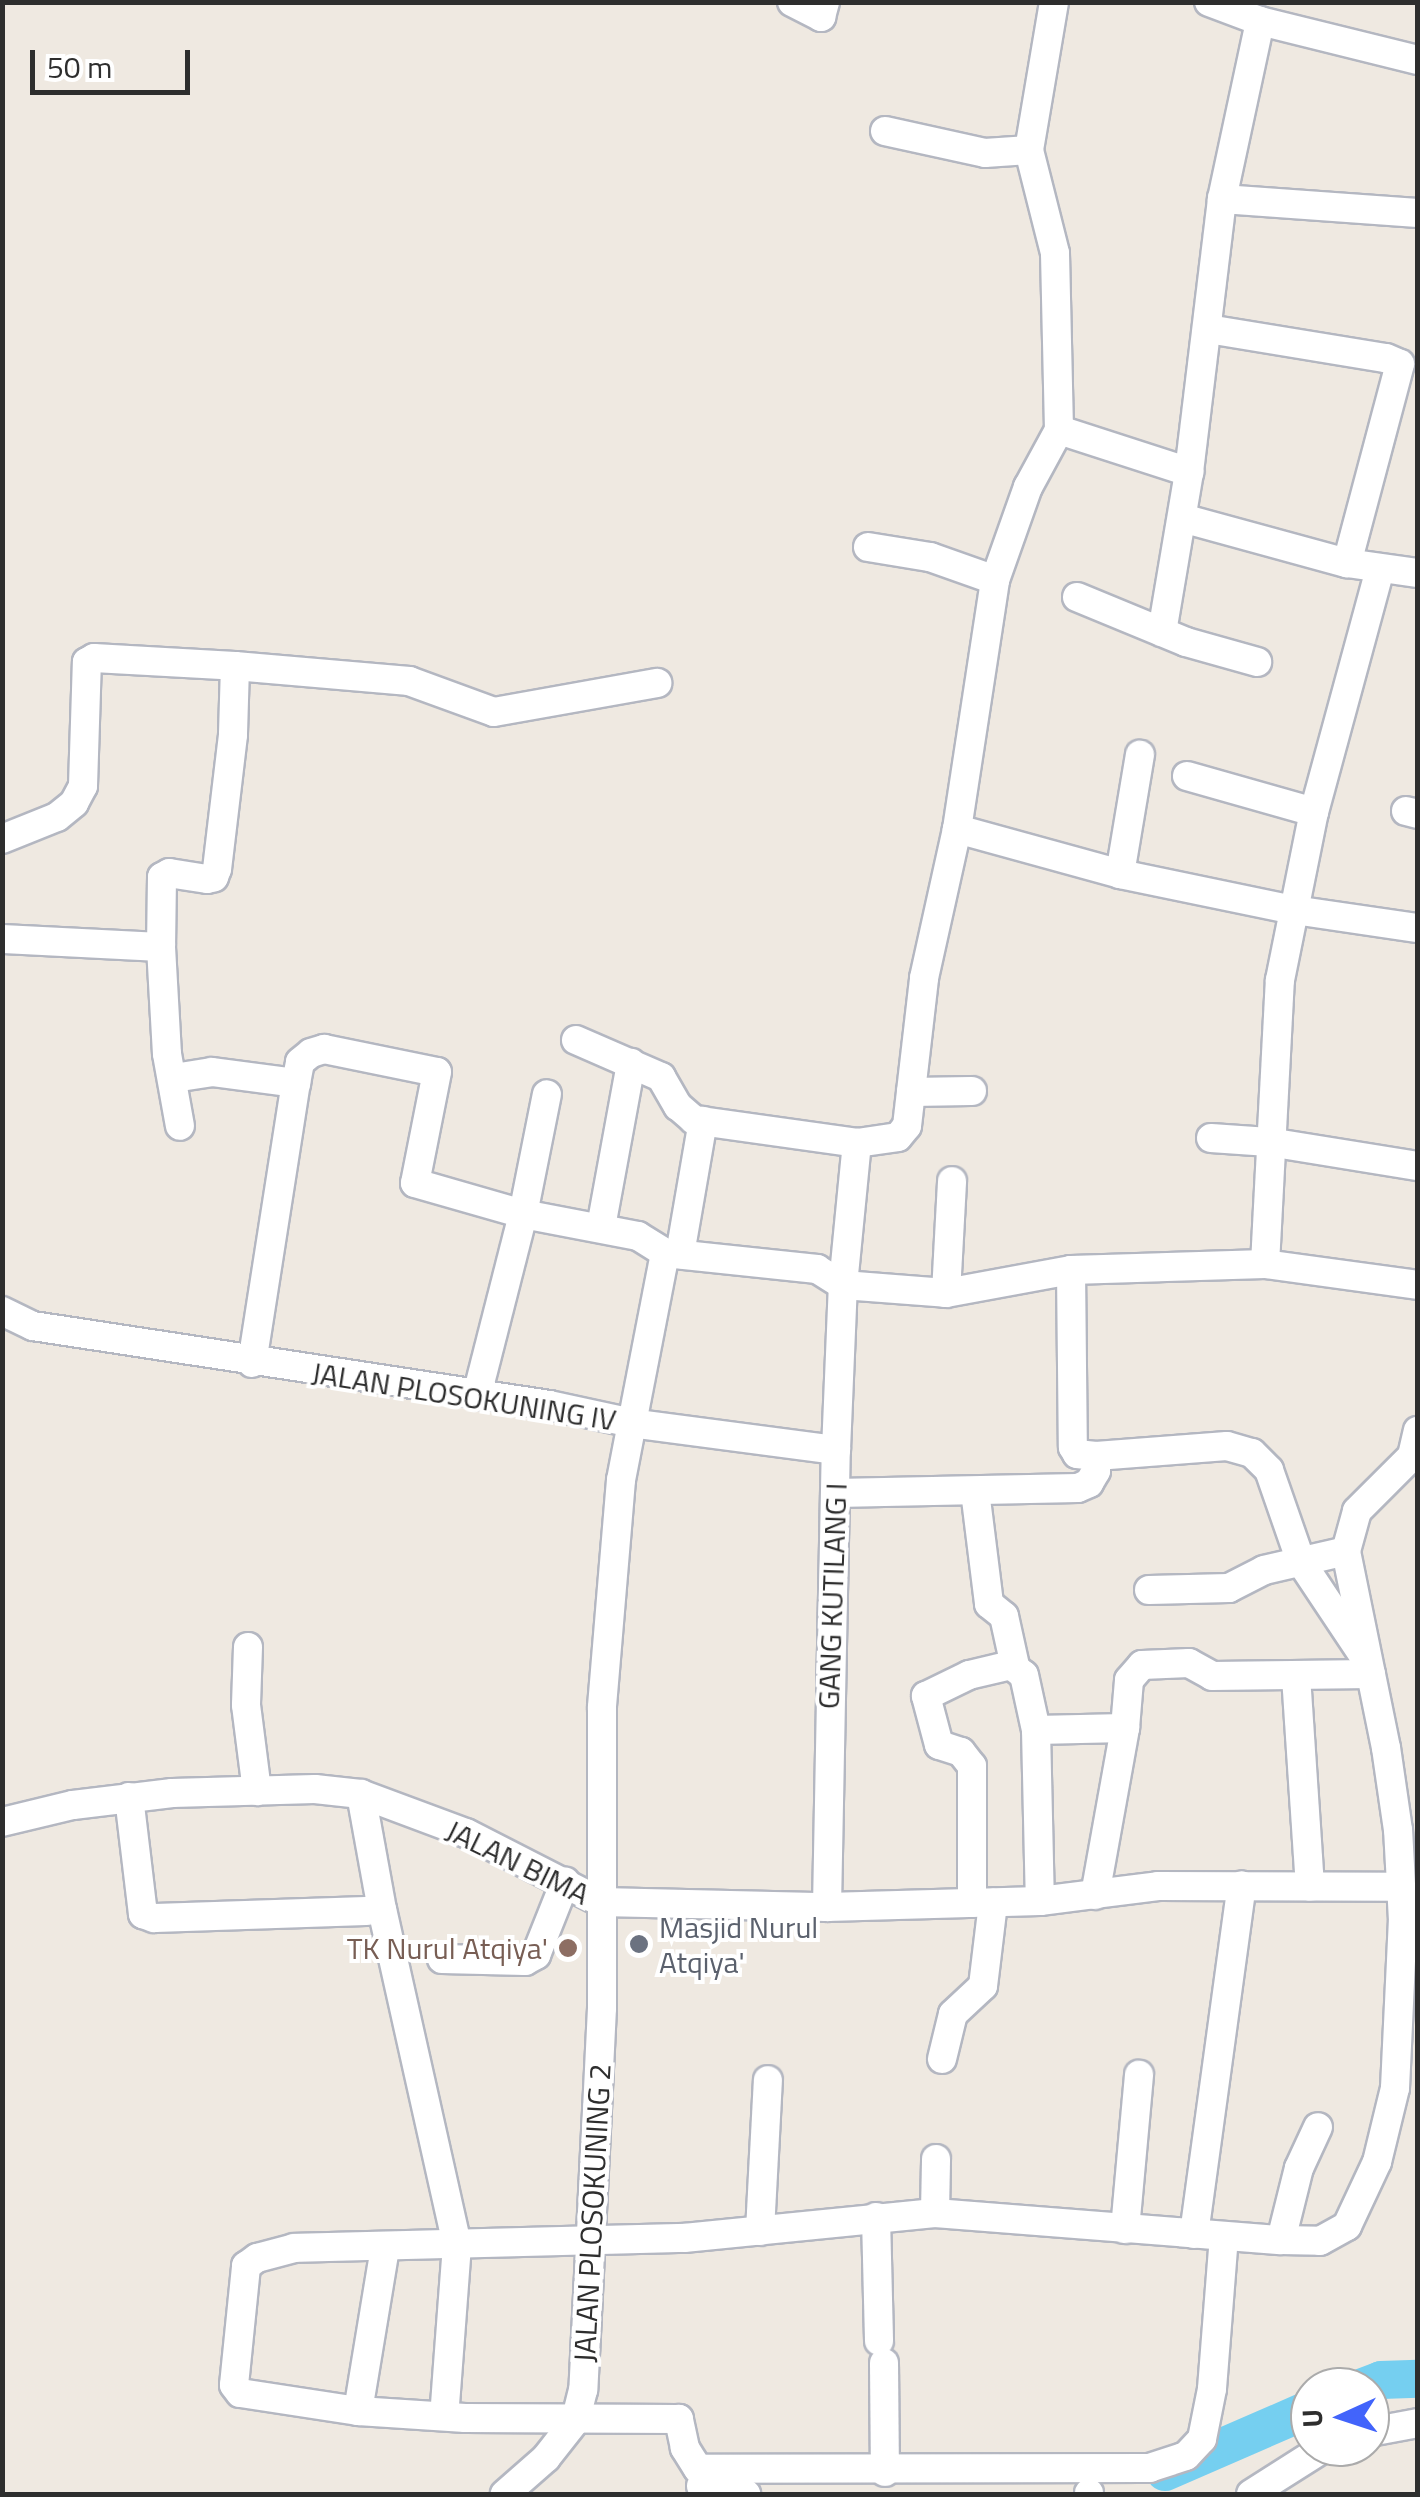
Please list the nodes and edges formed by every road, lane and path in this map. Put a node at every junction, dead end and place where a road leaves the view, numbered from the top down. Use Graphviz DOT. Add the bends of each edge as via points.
graph roads {
  1 [pos="792,2"];
  2 [pos="825,2"];
  3 [pos="1054,2"];
  4 [pos="1209,2"];
  5 [pos="1260,21"];
  6 [pos="1418,60"];
  7 [pos="884,131"];
  8 [pos="1029,150"];
  9 [pos="1222,199"];
  10 [pos="1418,213"];
  11 [pos="1208,328"];
  12 [pos="1059,430"];
  13 [pos="1189,472"];
  14 [pos="1182,518"];
  15 [pos="868,548"];
  16 [pos="1348,562"];
  17 [pos="1380,569"];
  18 [pos="1418,574"];
  19 [pos="995,580"];
  20 [pos="1077,596"];
  21 [pos="1162,632"];
  22 [pos="1257,662"];
  23 [pos="235,666"];
  24 [pos="658,683"];
  25 [pos="1140,755"];
  26 [pos="1187,776"];
  27 [pos="1314,812"];
  28 [pos="957,828"];
  29 [pos="2,839"];
  30 [pos="1120,874"];
  31 [pos="1294,910"];
  32 [pos="1418,928"];
  33 [pos="2,939"];
  34 [pos="160,947"];
  35 [pos="576,1040"];
  36 [pos="631,1063"];
  37 [pos="174,1078"];
  38 [pos="296,1083"];
  39 [pos="972,1090"];
  40 [pos="911,1092"];
  41 [pos="547,1094"];
  42 [pos="703,1121"];
  43 [pos="180,1126"];
  44 [pos="1211,1138"];
  45 [pos="857,1142"];
  46 [pos="1269,1142"];
  47 [pos="1418,1166"];
  48 [pos="952,1181"];
  49 [pos="523,1214"];
  50 [pos="601,1227"];
  51 [pos="672,1253"];
  52 [pos="1265,1264"];
  53 [pos="1072,1270"];
  54 [pos="843,1285"];
  55 [pos="1418,1286"];
  56 [pos="946,1292"];
  57 [pos="2,1311"];
  58 [pos="252,1363"];
  59 [pos="476,1394"];
  60 [pos="632,1423"];
  61 [pos="1416,1447"];
  62 [pos="836,1450"];
  63 [pos="1096,1456"];
  64 [pos="975,1491"];
  65 [pos="836,1493"];
  66 [pos="1346,1552"];
  67 [pos="1307,1561"];
  68 [pos="1150,1590"];
  69 [pos="248,1647"];
  70 [pos="1015,1666"];
  71 [pos="1369,1668"];
  72 [pos="1296,1676"];
  73 [pos="1125,1728"];
  74 [pos="1036,1730"];
  75 [pos="257,1791"];
  76 [pos="362,1794"];
  77 [pos="129,1797"];
  78 [pos="2,1822"];
  79 [pos="565,1882"];
  80 [pos="1242,1885"];
  81 [pos="1310,1887"];
  82 [pos="1400,1887"];
  83 [pos="1095,1895"];
  84 [pos="1040,1901"];
  85 [pos="601,1902"];
  86 [pos="982,1903"];
  87 [pos="827,1908"];
  88 [pos="367,1912"];
  89 [pos="1410,1922"];
  90 [pos="442,1959"];
  91 [pos="942,2059"];
  92 [pos="1139,2075"];
  93 [pos="768,2080"];
  94 [pos="1318,2126"];
  95 [pos="936,2158"];
  96 [pos="935,2213"];
  97 [pos="876,2217"];
  98 [pos="1125,2228"];
  99 [pos="760,2231"];
  100 [pos="1194,2234"];
  101 [pos="1224,2236"];
  102 [pos="1281,2240"];
  103 [pos="593,2242"];
  104 [pos="457,2245"];
  105 [pos="385,2248"];
  106 [pos="358,2411"];
  107 [pos="444,2416"];
  108 [pos="575,2420"];
  109 [pos="1418,2423"];
  110 [pos="1390,2428"];
  111 [pos="1293,2467"];
  112 [pos="886,2472"];
  113 [pos="701,2483"];
  114 [pos="506,2494"];
  115 [pos="746,2494"];
  116 [pos="1250,2494"];
  1 -- 2 [label="street" via="821,17"];
  3 -- 8 [label="street"];
  4 -- 5 [label="street"];
  5 -- 6 [label="street"];
  5 -- 9 [label="street"];
  7 -- 8 [label="street" via="985,153"];
  8 -- 12 [label="street" via="1055,252"];
  9 -- 10 [label="street"];
  9 -- 11 [label="street"];
  11 -- 13 [label="street"];
  11 -- 16 [label="street" via="1400,364"];
  12 -- 13 [label="street"];
  12 -- 19 [label="street" via="1028,488"];
  13 -- 14 [label="street"];
  14 -- 16 [label="street"];
  14 -- 21 [label="street"];
  15 -- 19 [label="street" via="930,557"];
  16 -- 17 [label="street"];
  17 -- 18 [label="street"];
  17 -- 27 [label="street"];
  19 -- 28 [label="street"];
  20 -- 21 [label="street"];
  21 -- 22 [label="street"];
  23 -- 24 [label="street" via="409,681 494,712"];
  23 -- 29 [label="street" via="87,662 83,786 57,817"];
  23 -- 34 [label="street" via="217,869 207,879 162,877"];
  25 -- 30 [label="street"];
  26 -- 27 [label="street"];
  27 -- 31 [label="street"];
  28 -- 30 [label="street"];
  28 -- 40 [label="street" via="924,978"];
  30 -- 31 [label="street"];
  31 -- 32 [label="street"];
  31 -- 46 [label="street" via="1280,980"];
  33 -- 34 [label="street"];
  34 -- 37 [label="street" via="166,1054"];
  35 -- 36 [label="street"];
  36 -- 42 [label="street" via="661,1077 685,1114"];
  36 -- 50 [label="street"];
  37 -- 38 [label="street" via="212,1072"];
  37 -- 43 [label="street"];
  38 -- 49 [label="street" via="300,1062 324,1049 437,1072 415,1183"];
  38 -- 58 [label="street"];
  39 -- 40 [label="street"];
  40 -- 45 [label="street" via="907,1126 898,1137"];
  41 -- 49 [label="street"];
  42 -- 45 [label="street"];
  42 -- 51 [label="street"];
  44 -- 46 [label="street"];
  45 -- 54 [label="street, GANG KUTILANG I"];
  46 -- 47 [label="street"];
  46 -- 52 [label="street"];
  48 -- 56 [label="street"];
  49 -- 50 [label="street"];
  49 -- 59 [label="street"];
  50 -- 51 [label="street"];
  51 -- 54 [label="street" via="818,1269"];
  51 -- 60 [label="street"];
  52 -- 53 [label="street"];
  52 -- 55 [label="street"];
  53 -- 56 [label="street"];
  53 -- 63 [label="street" via="1072,1447"];
  54 -- 56 [label="street"];
  54 -- 62 [label="street, GANG KUTILANG I"];
  57 -- 58 [label="street, JALAN PLOSOKUNING IV" via="33,1326"];
  58 -- 59 [label="street, JALAN PLOSOKUNING IV"];
  59 -- 60 [label="street, JALAN PLOSOKUNING IV"];
  60 -- 62 [label="street"];
  60 -- 85 [label="street, JALAN PLOSOKUNING IV" via="602,1708"];
  61 -- 66 [label="street" via="1358,1511"];
  62 -- 65 [label="street, GANG KUTILANG I"];
  63 -- 64 [label="street" via="1089,1483 1078,1488"];
  63 -- 67 [label="street" via="1226,1446 1252,1453 1269,1470"];
  64 -- 65 [label="street"];
  64 -- 70 [label="street" via="989,1604 1004,1616"];
  65 -- 87 [label="street, GANG KUTILANG I"];
  66 -- 67 [label="street"];
  66 -- 71 [label="street"];
  67 -- 68 [label="street" via="1264,1570 1229,1588"];
  67 -- 71 [label="street"];
  69 -- 75 [label="street" via="246,1706"];
  70 -- 74 [label="street" via="1024,1674"];
  70 -- 86 [label="street" via="969,1675 926,1696 940,1747 961,1752 972,1766"];
  71 -- 72 [label="street"];
  71 -- 82 [label="street" via="1386,1748"];
  72 -- 73 [label="street" via="1212,1676 1190,1663 1142,1664 1129,1680"];
  72 -- 81 [label="street"];
  73 -- 74 [label="street"];
  73 -- 83 [label="street"];
  74 -- 84 [label="street"];
  75 -- 76 [label="street, JALAN BIMA"];
  75 -- 77 [label="street, JALAN BIMA"];
  76 -- 79 [label="street, JALAN BIMA" via="466,1833"];
  76 -- 104 [label="street"];
  77 -- 78 [label="street, JALAN BIMA"];
  77 -- 88 [label="street" via="143,1914"];
  79 -- 85 [label="street, JALAN BIMA"];
  79 -- 90 [label="street" via="536,1955 525,1962"];
  80 -- 81 [label="street, JALAN BIMA"];
  80 -- 83 [label="street, JALAN BIMA"];
  80 -- 100 [label="street"];
  81 -- 82 [label="street, JALAN BIMA"];
  82 -- 89 [label="street"];
  83 -- 84 [label="street, JALAN BIMA"];
  84 -- 86 [label="street, JALAN BIMA"];
  85 -- 87 [label="street, JALAN BIMA"];
  85 -- 103 [label="street, JALAN PLOSOKUNING 2"];
  86 -- 87 [label="street, JALAN BIMA"];
  86 -- 91 [label="street" via="983,1986 953,2014"];
  89 -- 102 [label="street" via="1395,2088 1377,2162 1347,2226 1320,2241"];
  92 -- 98 [label="street"];
  93 -- 99 [label="street"];
  94 -- 102 [label="street" via="1299,2168"];
  95 -- 96 [label="street"];
  96 -- 97 [label="street"];
  96 -- 98 [label="street"];
  97 -- 99 [label="street"];
  97 -- 112 [label="street"];
  98 -- 100 [label="street"];
  99 -- 103 [label="street"];
  100 -- 101 [label="street"];
  101 -- 102 [label="street"];
  101 -- 112 [label="street" via="1212,2389 1202,2439 1186,2456 1150,2468"];
  103 -- 104 [label="street"];
  103 -- 108 [label="street, JALAN PLOSOKUNING 2"];
  104 -- 105 [label="street"];
  104 -- 107 [label="street"];
  105 -- 106 [label="street"];
  105 -- 106 [label="street" via="294,2248 246,2266 232,2372 240,2393"];
  106 -- 107 [label="street"];
  107 -- 108 [label="street"];
  108 -- 113 [label="street" via="679,2419"];
  108 -- 114 [label="street, JALAN PLOSOKUNING 2"];
  109 -- 110 [label="street"];
  111 -- 116 [label="street"];
  112 -- 113 [label="street"];
  113 -- 115 [label="street"];
}
